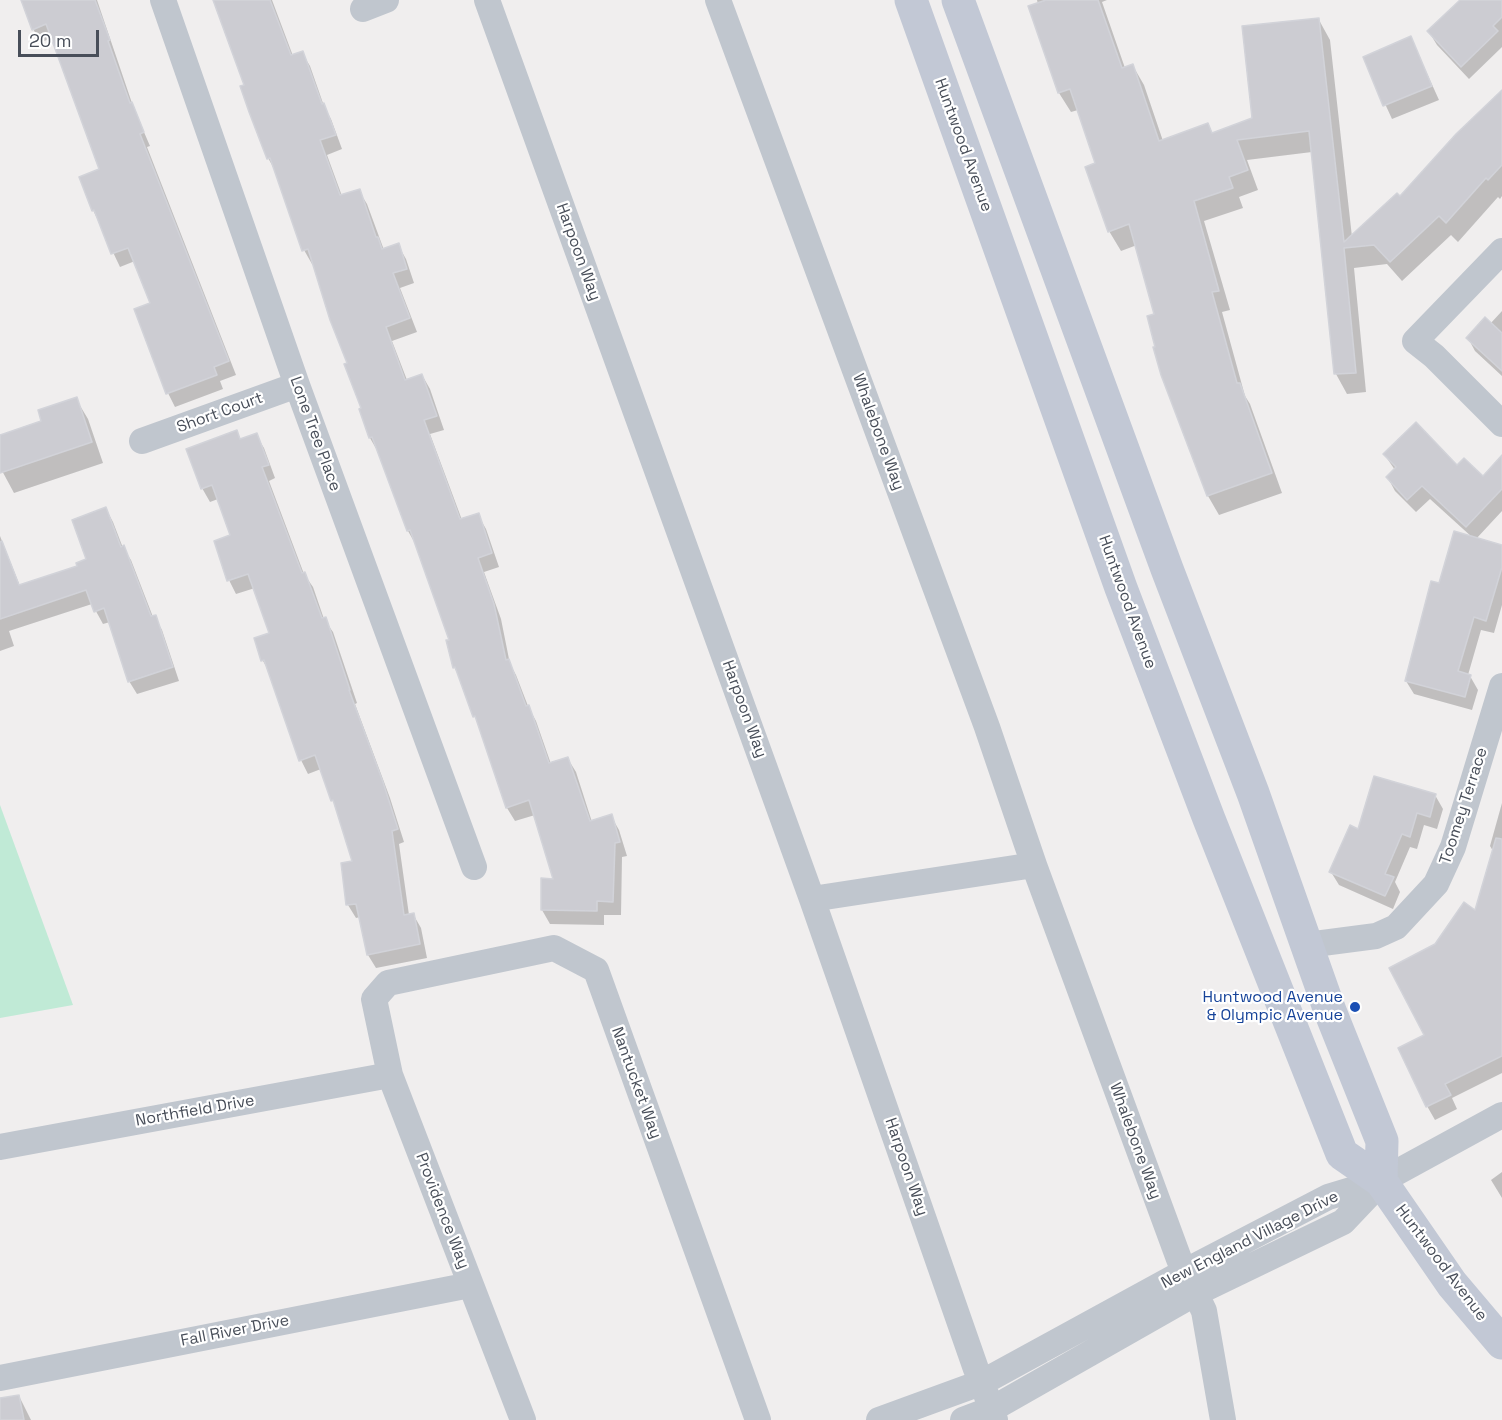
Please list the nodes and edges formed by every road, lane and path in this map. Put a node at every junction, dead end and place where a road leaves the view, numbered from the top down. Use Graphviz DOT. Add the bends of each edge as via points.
graph roads {
  1 [pos="163,0"];
  2 [pos="386,0"];
  3 [pos="487,0"];
  4 [pos="718,0"];
  5 [pos="911,0"];
  6 [pos="958,0"];
  7 [pos="363,9"];
  8 [pos="1502,251"];
  9 [pos="297,385"];
  10 [pos="1502,424"];
  11 [pos="142,441"];
  12 [pos="1502,686"];
  13 [pos="1034,865"];
  14 [pos="474,867"];
  15 [pos="813,899"];
  16 [pos="1307,945"];
  17 [pos="374,999"];
  18 [pos="390,1076"];
  19 [pos="1502,1115"];
  20 [pos="0,1147"];
  21 [pos="1381,1181"];
  22 [pos="1191,1282"];
  23 [pos="470,1285"];
  24 [pos="1502,1342"];
  25 [pos="0,1378"];
  26 [pos="983,1382"];
  27 [pos="993,1414"];
  28 [pos="523,1420"];
  29 [pos="758,1420"];
  30 [pos="879,1420"];
  31 [pos="963,1420"];
  32 [pos="1223,1420"];
  1 -- 9 [label="street, Lone Tree Place"];
  2 -- 7 [label="street"];
  3 -- 15 [label="street, Harpoon Way"];
  4 -- 13 [label="street, Whalebone Way" via="987,727"];
  5 -- 21 [label="street, Huntwood Avenue" via="1121,588 1286,1014 1342,1154"];
  6 -- 16 [label="street"];
  8 -- 10 [label="street" via="1415,341"];
  9 -- 11 [label="street, Short Court"];
  9 -- 14 [label="street, Lone Tree Place"];
  12 -- 16 [label="street, Toomey Terrace" via="1453,847 1436,884 1396,927 1376,936"];
  13 -- 15 [label="street"];
  13 -- 22 [label="street, Whalebone Way" via="1179,1259"];
  15 -- 26 [label="street, Harpoon Way"];
  16 -- 21 [label="street" via="1382,1141"];
  17 -- 18 [label="street, Providence Way"];
  17 -- 29 [label="street, Nantucket Way" via="388,983 554,948 596,970"];
  18 -- 20 [label="street, Northfield Drive"];
  18 -- 23 [label="street, Providence Way"];
  19 -- 21 [label="street, New England Village Drive"];
  21 -- 22 [label="street, New England Village Drive" via="1343,1222"];
  21 -- 24 [label="street, Huntwood Avenue" via="1452,1284"];
  22 -- 26 [label="street, New England Village Drive"];
  22 -- 27 [label="street, New England Village Drive"];
  22 -- 32 [label="street, Whalebone Way" via="1211,1340"];
  23 -- 25 [label="street, Fall River Drive"];
  23 -- 28 [label="street, Providence Way"];
  26 -- 27 [label="street, Harpoon Way"];
  26 -- 30 [label="street, New England Village Drive"];
  27 -- 31 [label="street, New England Village Drive"];
}
